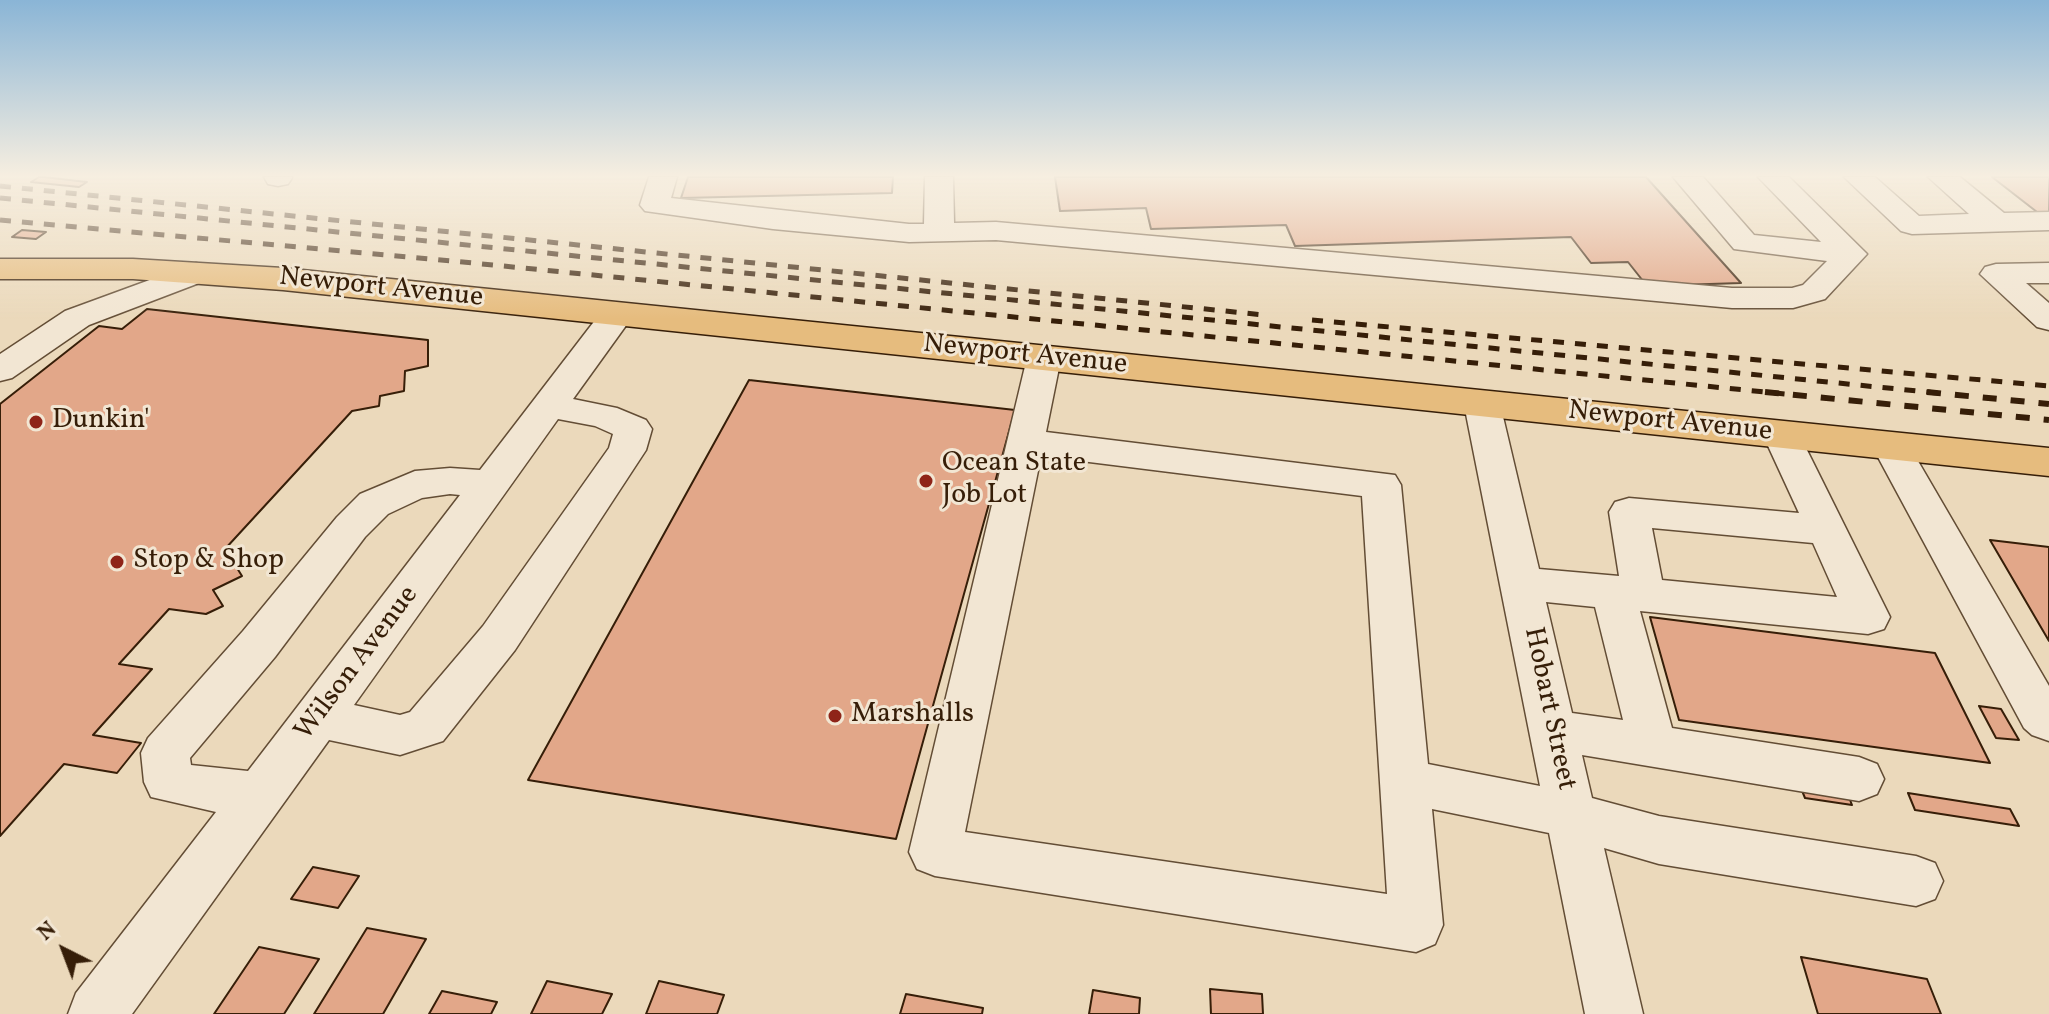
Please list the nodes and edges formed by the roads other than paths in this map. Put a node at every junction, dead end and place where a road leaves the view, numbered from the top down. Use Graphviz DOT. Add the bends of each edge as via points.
graph roads {
  1 [pos="857,224"];
  2 [pos="939,224"];
  3 [pos="1729,224"];
  4 [pos="1821,224"];
  5 [pos="1911,224"];
  6 [pos="1931,224"];
  7 [pos="939,232"];
  8 [pos="1851,254"];
  9 [pos="0,269"];
  10 [pos="196,273"];
  11 [pos="2049,273"];
  12 [pos="618,313"];
  13 [pos="2049,320"];
  14 [pos="1044,358"];
  15 [pos="7,362"];
  16 [pos="1482,404"];
  17 [pos="549,406"];
  18 [pos="1782,435"];
  19 [pos="1026,442"];
  20 [pos="1891,446"];
  21 [pos="2047,464"];
  22 [pos="492,484"];
  23 [pos="1827,530"];
  24 [pos="1520,583"];
  25 [pos="1628,593"];
  26 [pos="318,718"];
  27 [pos="2049,721"];
  28 [pos="1553,730"];
  29 [pos="1653,746"];
  30 [pos="1859,779"];
  31 [pos="1405,782"];
  32 [pos="260,795"];
  33 [pos="1571,815"];
  34 [pos="1916,881"];
  35 [pos="97,1014"];
  36 [pos="1614,1014"];
  1 -- 7 [label="street"];
  2 -- 7 [label="street"];
  3 -- 8 [label="street" via="1745,243"];
  4 -- 8 [label="street"];
  5 -- 6 [label="street"];
  7 -- 8 [label="street" via="996,231 1732,298 1793,298 1814,292"];
  9 -- 10 [label="main road, Newport Avenue"];
  10 -- 12 [label="main road, Newport Avenue"];
  10 -- 15 [label="street" via="77,318"];
  11 -- 13 [label="street" via="1996,274"];
  12 -- 14 [label="main road, Newport Avenue"];
  12 -- 17 [label="street, Wilson Avenue"];
  14 -- 16 [label="main road, Newport Avenue"];
  14 -- 19 [label="street"];
  16 -- 18 [label="main road, Newport Avenue"];
  16 -- 24 [label="street, Hobart Street"];
  17 -- 22 [label="street, Wilson Avenue"];
  17 -- 26 [label="street" via="604,416 633,429 627,450 499,638 426,727 400,735"];
  18 -- 20 [label="main road, Newport Avenue"];
  18 -- 23 [label="street"];
  19 -- 31 [label="street" via="1381,485"];
  19 -- 31 [label="street" via="935,852 1416,925"];
  20 -- 21 [label="main road, Newport Avenue"];
  20 -- 27 [label="street" via="1988,624"];
  22 -- 26 [label="street, Wilson Avenue"];
  22 -- 32 [label="street" via="415,485 374,504 165,753 169,782"];
  23 -- 25 [label="street" via="1629,512"];
  23 -- 25 [label="street" via="1868,617"];
  24 -- 25 [label="street"];
  24 -- 28 [label="street, Hobart Street"];
  25 -- 29 [label="street"];
  26 -- 32 [label="street, Wilson Avenue"];
  28 -- 29 [label="street"];
  28 -- 33 [label="street, Hobart Street"];
  29 -- 30 [label="street"];
  31 -- 33 [label="street"];
  32 -- 35 [label="street, Wilson Avenue"];
  33 -- 34 [label="street" via="1659,840"];
  33 -- 36 [label="street, Hobart Street"];
}
